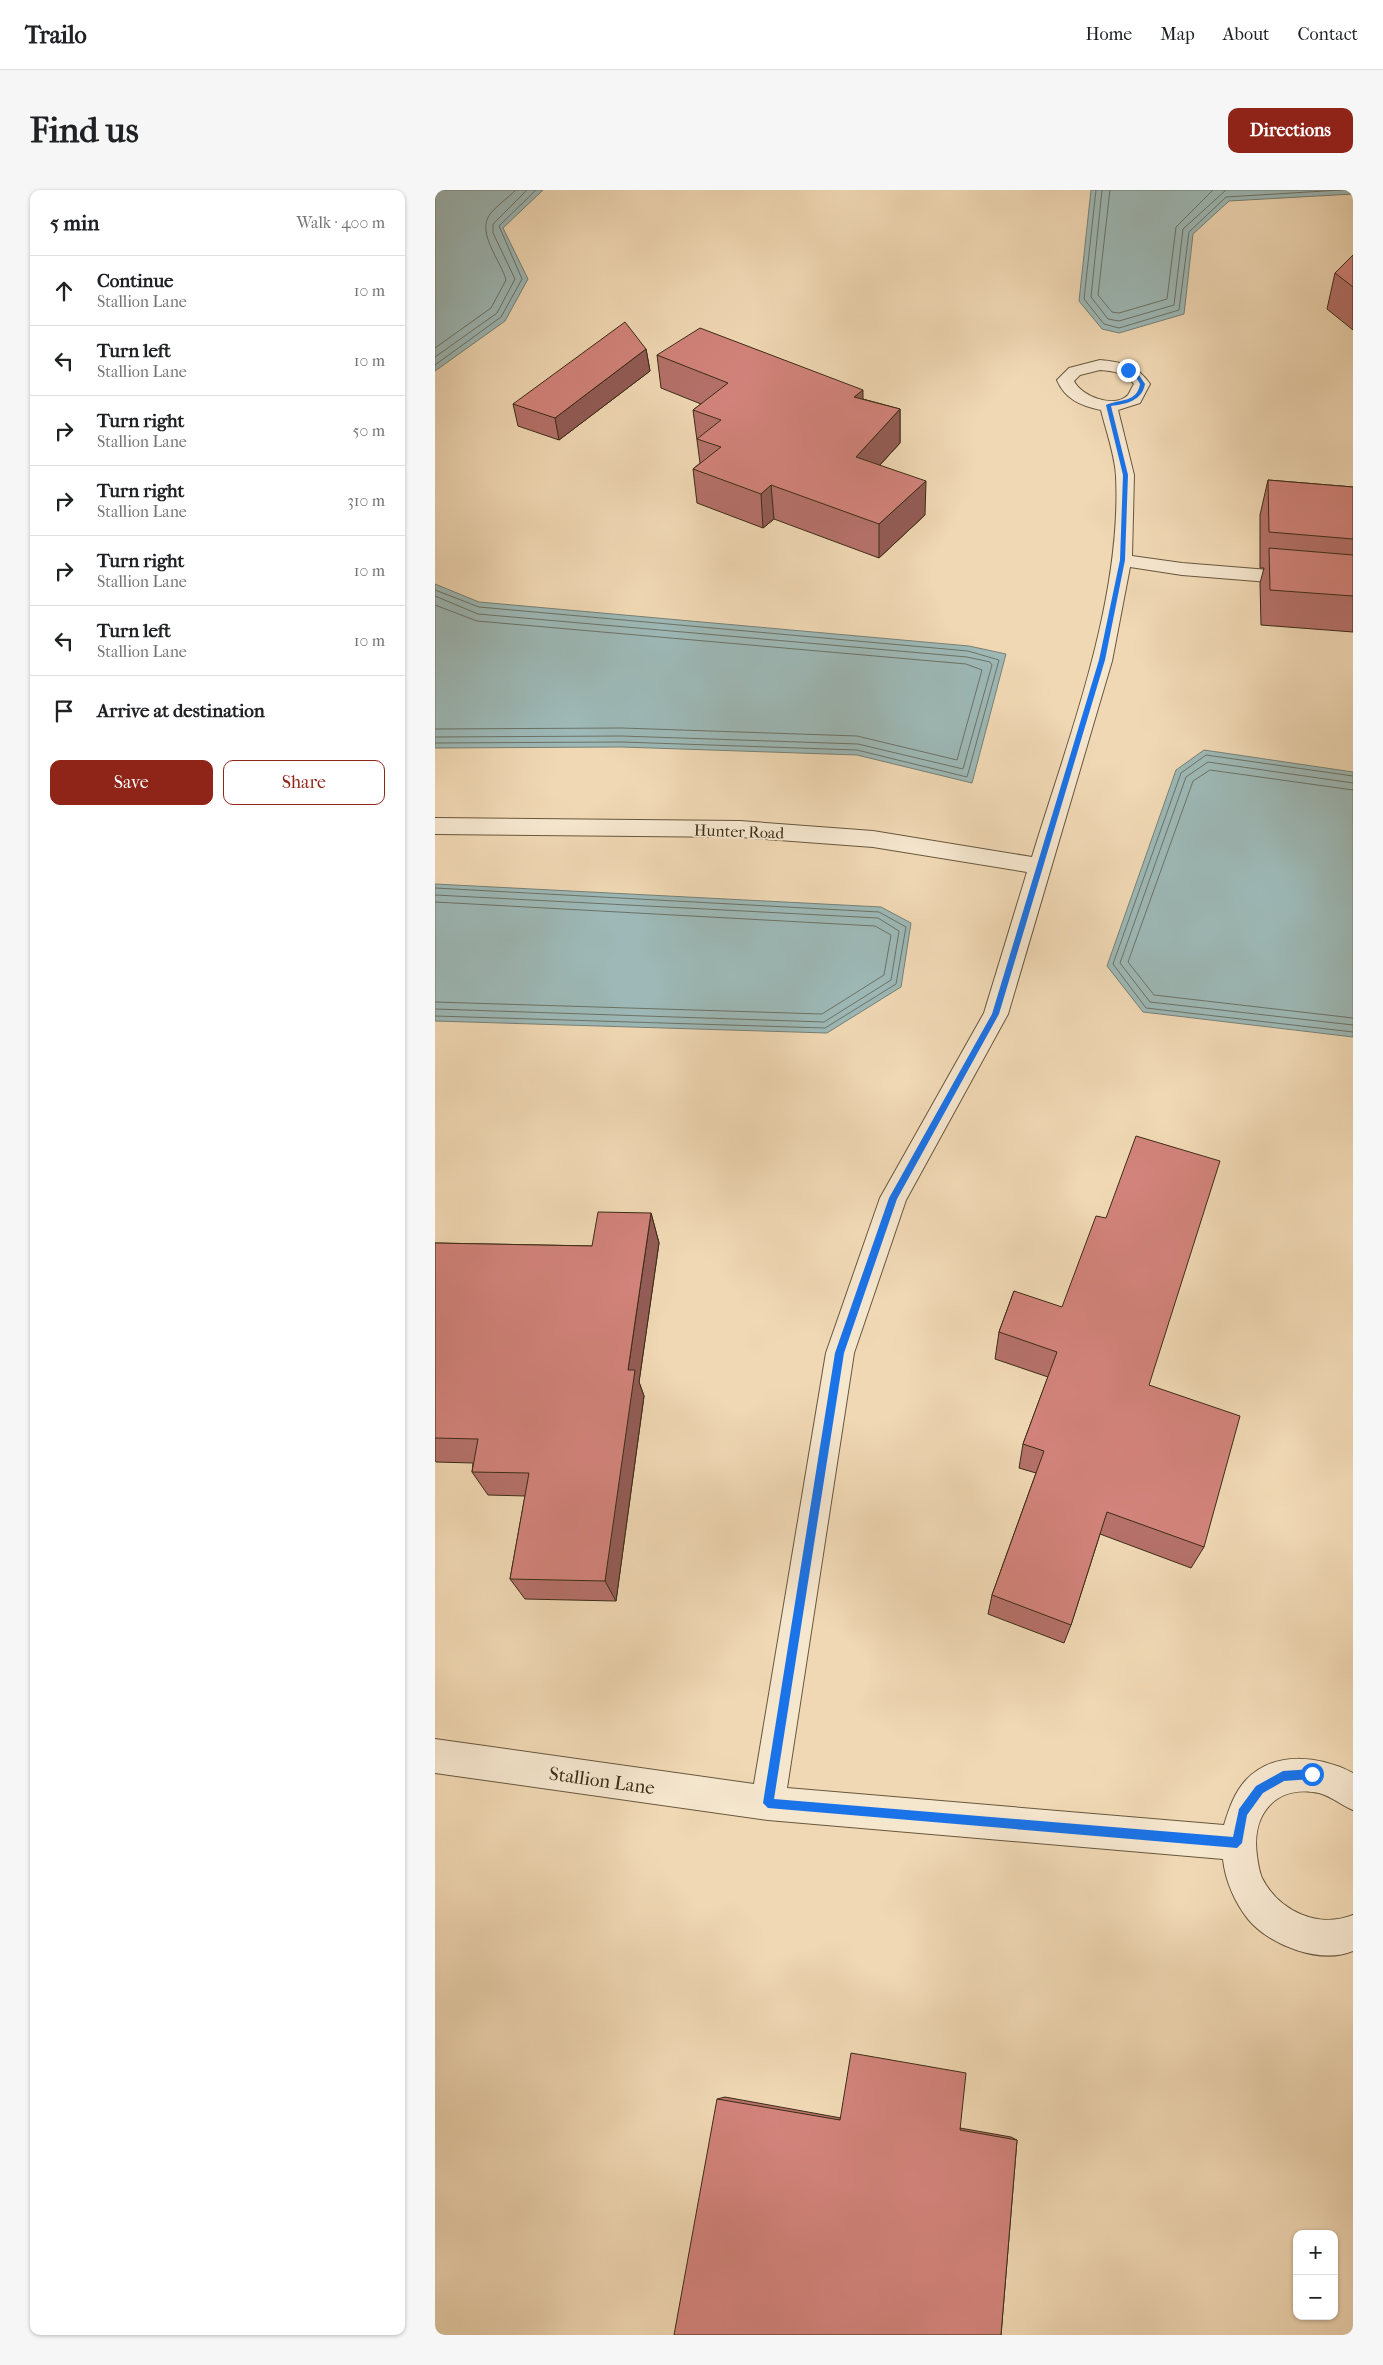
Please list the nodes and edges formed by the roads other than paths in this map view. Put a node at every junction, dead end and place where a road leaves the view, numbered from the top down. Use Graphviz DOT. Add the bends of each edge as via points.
graph roads {
  1 [pos="1108,405"];
  2 [pos="1122,560"];
  3 [pos="1353,583"];
  4 [pos="435,826"];
  5 [pos="1041,866"];
  6 [pos="435,1756"];
  7 [pos="1353,1793"];
  8 [pos="768,1803"];
  9 [pos="1237,1843"];
  10 [pos="1353,1933"];
  1 -- 2 [label="street" via="1125,475"];
  2 -- 3 [label="street" via="1182,569"];
  2 -- 5 [label="street" via="1102,660"];
  4 -- 5 [label="street, Hunter Road" via="741,829 873,839"];
  5 -- 8 [label="street" via="996,1014 893,1198 839,1353"];
  6 -- 8 [label="street, Stallion Lane"];
  7 -- 9 [label="street" via="1341,1784 1312,1774 1283,1776 1259,1789 1243,1813"];
  8 -- 9 [label="street, Stallion Lane"];
  9 -- 10 [label="street" via="1243,1876 1260,1906 1286,1927 1316,1938"];
}
